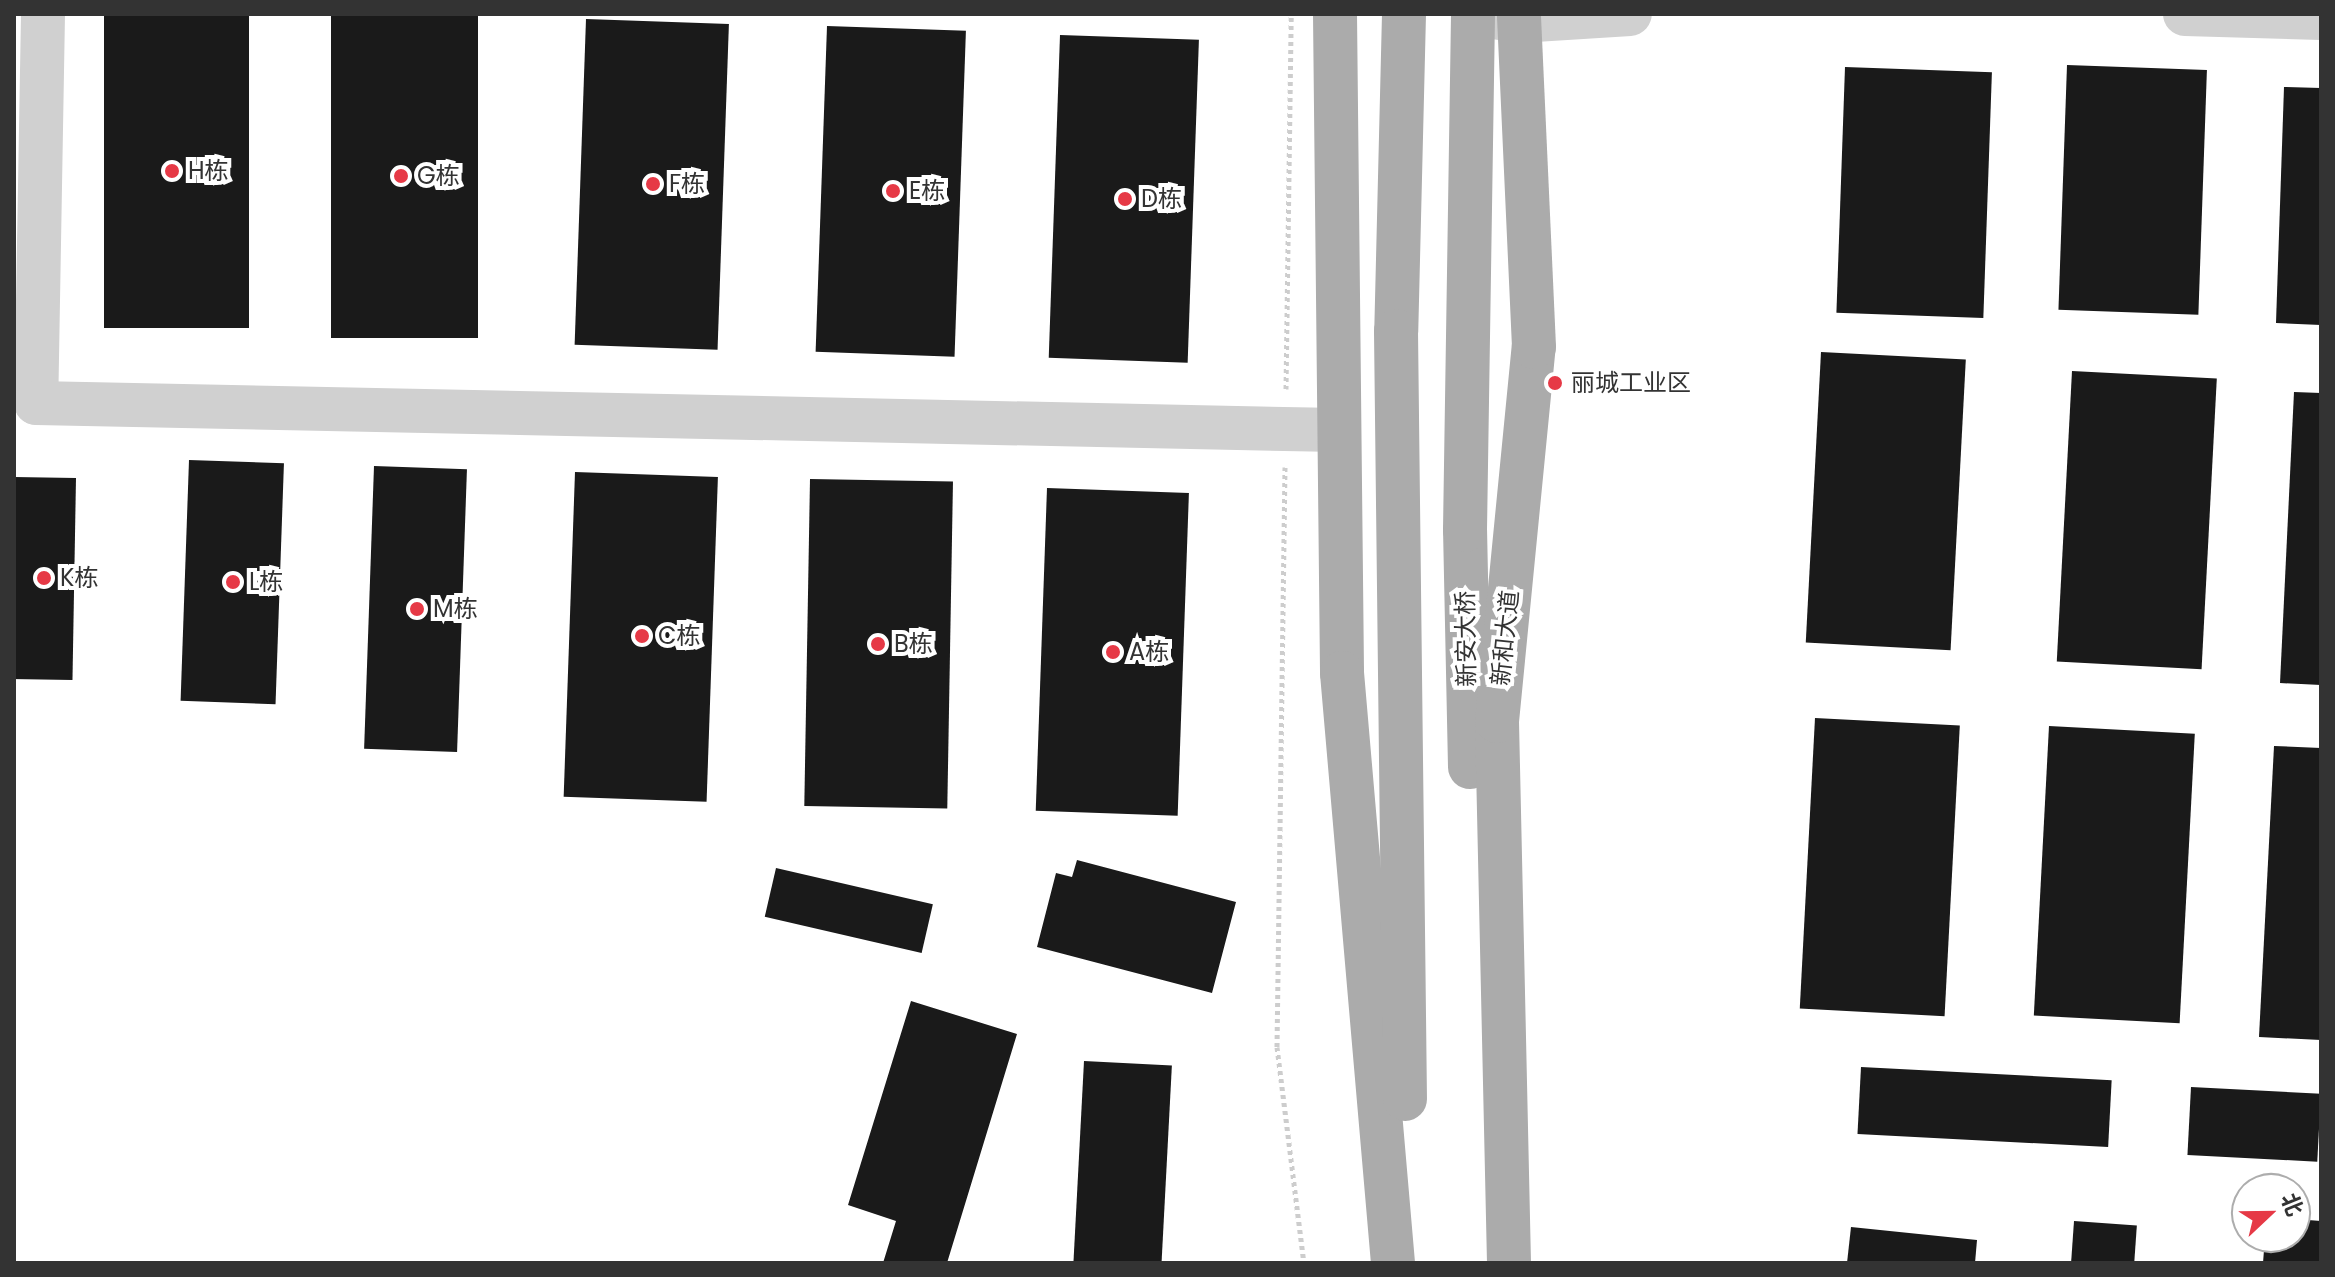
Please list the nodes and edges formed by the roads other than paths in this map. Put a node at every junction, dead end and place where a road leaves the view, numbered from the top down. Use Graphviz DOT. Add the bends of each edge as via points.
graph roads {
  1 [pos="43,14"];
  2 [pos="1335,14"];
  3 [pos="1404,14"];
  4 [pos="1474,14"];
  5 [pos="1630,14"];
  6 [pos="2185,14"];
  7 [pos="1518,18"];
  8 [pos="2321,18"];
  9 [pos="27,196"];
  10 [pos="1339,430"];
  11 [pos="1393,1263"];
  12 [pos="1407,1263"];
  13 [pos="1498,1263"];
  14 [pos="1509,1263"];
  1 -- 9 [label="lane"];
  2 -- 10 [label="main road"];
  3 -- 12 [label="main road" via="1396,331"];
  4 -- 7 [label="lane"];
  4 -- 13 [label="main road, 新安大桥" via="1465,530 1468,726"];
  5 -- 7 [label="lane"];
  6 -- 8 [label="lane"];
  7 -- 14 [label="main road, 新和大道" via="1534,347 1497,721"];
  9 -- 10 [label="lane" via="36,403"];
  10 -- 11 [label="main road" via="1342,673"];
}
